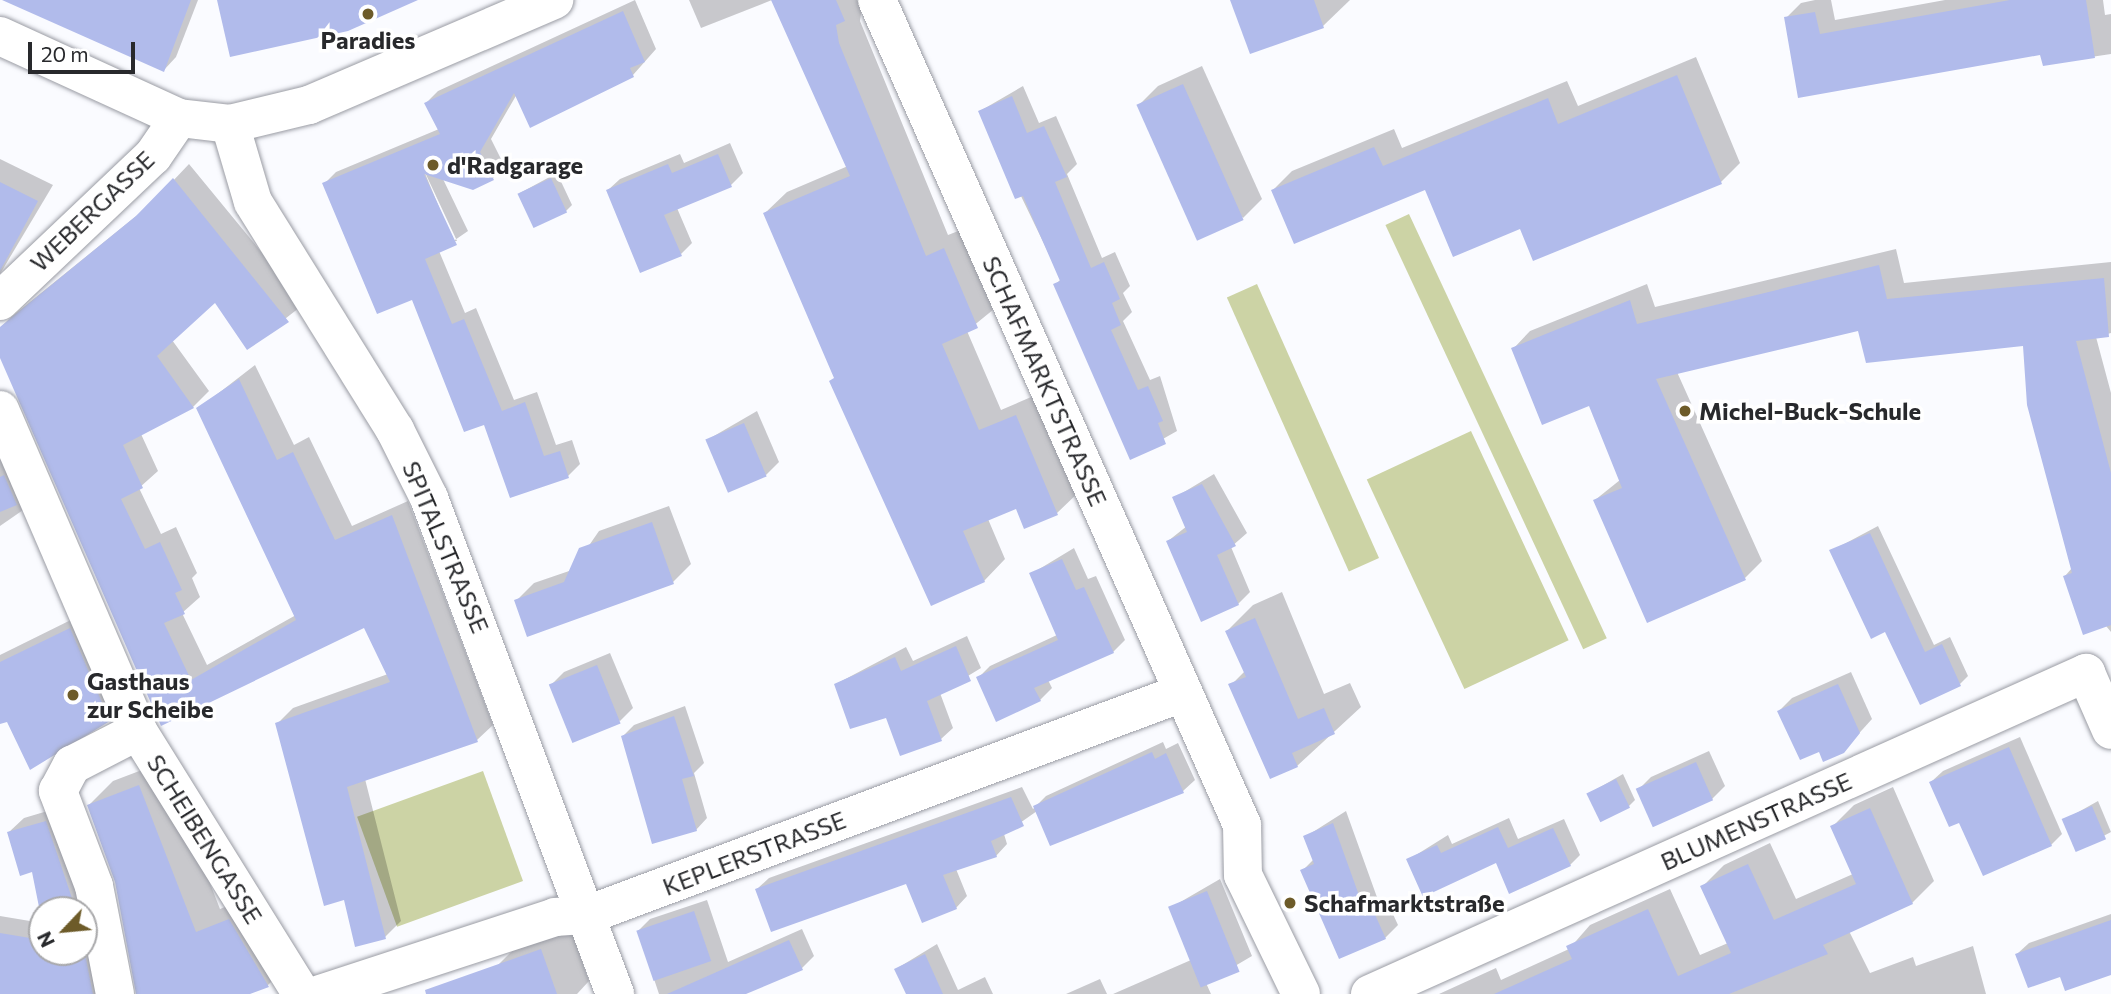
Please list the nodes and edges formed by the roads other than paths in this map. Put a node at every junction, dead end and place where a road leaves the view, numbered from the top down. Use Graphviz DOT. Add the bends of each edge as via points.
graph roads {
  1 [pos="877,0"];
  2 [pos="529,5"];
  3 [pos="0,36"];
  4 [pos="179,118"];
  5 [pos="230,124"];
  6 [pos="0,300"];
  7 [pos="0,410"];
  8 [pos="1182,693"];
  9 [pos="2111,730"];
  10 [pos="138,731"];
  11 [pos="587,915"];
  12 [pos="115,994"];
  13 [pos="302,994"];
  14 [pos="320,994"];
  15 [pos="615,994"];
  16 [pos="1301,994"];
  17 [pos="1370,994"];
  1 -- 8 [label="street, SCHAFMARKTSTRASSE"];
  2 -- 5 [label="street" via="309,105"];
  3 -- 4 [label="street"];
  4 -- 5 [label="street"];
  4 -- 6 [label="street, WEBERGASSE" via="153,156"];
  5 -- 11 [label="street, SPITALSTRASSE" via="253,202 395,430 429,498"];
  7 -- 10 [label="street, SCHEIBENGASSE"];
  8 -- 11 [label="street, KEPLERSTRASSE"];
  8 -- 16 [label="street, SCHAFMARKTSTRASSE" via="1242,825 1243,875"];
  9 -- 17 [label="street, BLUMENSTRASSE" via="2086,673"];
  10 -- 12 [label="street" via="72,765 58,791 94,886"];
  10 -- 13 [label="street, SCHEIBENGASSE"];
  11 -- 14 [label="street, KEPLERSTRASSE" via="555,917"];
  11 -- 15 [label="street, SPITALSTRASSE"];
}
